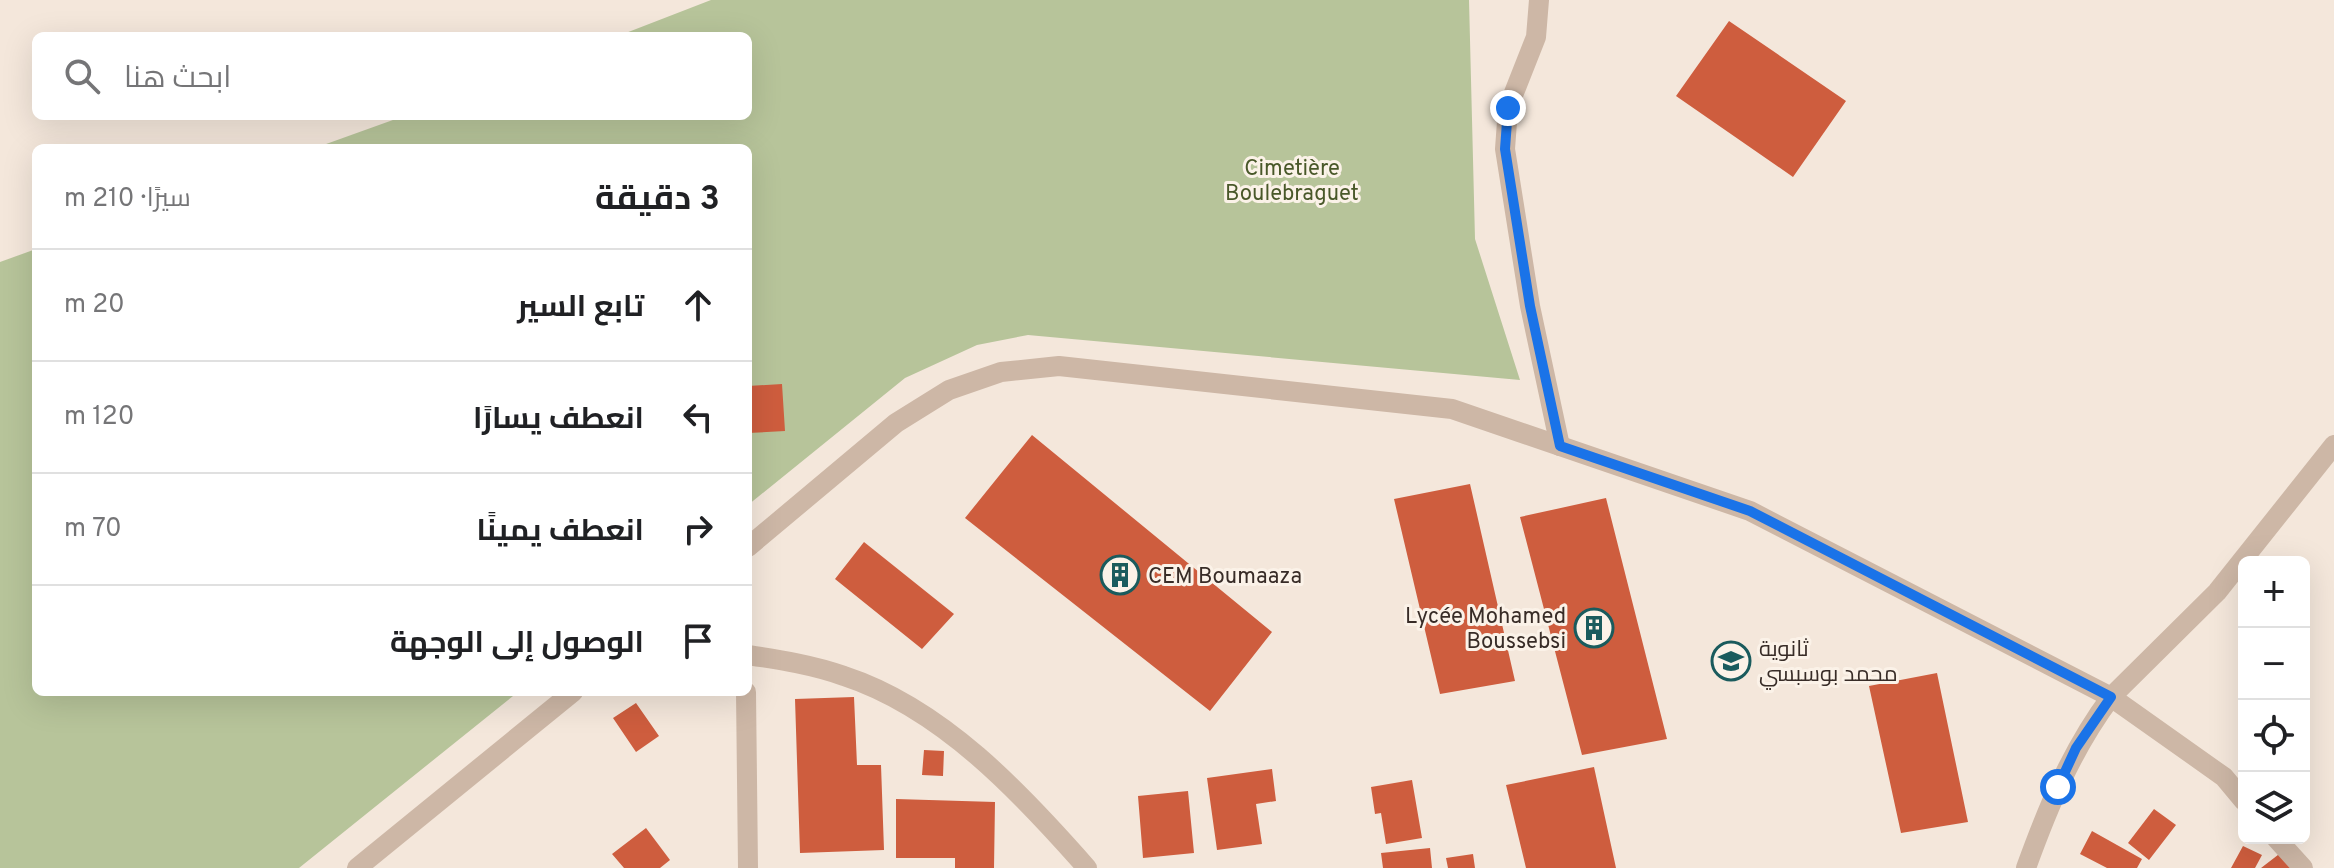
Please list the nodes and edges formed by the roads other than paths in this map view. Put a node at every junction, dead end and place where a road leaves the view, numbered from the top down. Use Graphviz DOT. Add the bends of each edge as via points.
graph roads {
  1 [pos="1539,0"];
  2 [pos="2334,445"];
  3 [pos="1560,446"];
  4 [pos="752,544"];
  5 [pos="752,656"];
  6 [pos="568,696"];
  7 [pos="746,696"];
  8 [pos="2111,697"];
  9 [pos="2238,794"];
  10 [pos="2281,844"];
  11 [pos="357,868"];
  12 [pos="748,868"];
  13 [pos="1087,868"];
  14 [pos="2026,868"];
  15 [pos="2303,868"];
  1 -- 3 [label="street" via="1536,37 1508,108 1505,149 1530,306"];
  2 -- 8 [label="street" via="2217,592"];
  3 -- 4 [label="street" via="1452,409 1059,366 1001,372 949,390 896,423"];
  3 -- 8 [label="street" via="1750,511"];
  5 -- 13 [label="street" via="846,676 896,699 968,747"];
  6 -- 11 [label="street"];
  7 -- 12 [label="street"];
  8 -- 9 [label="street" via="2224,777"];
  8 -- 14 [label="street" via="2076,748"];
  10 -- 15 [label="street"];
}
